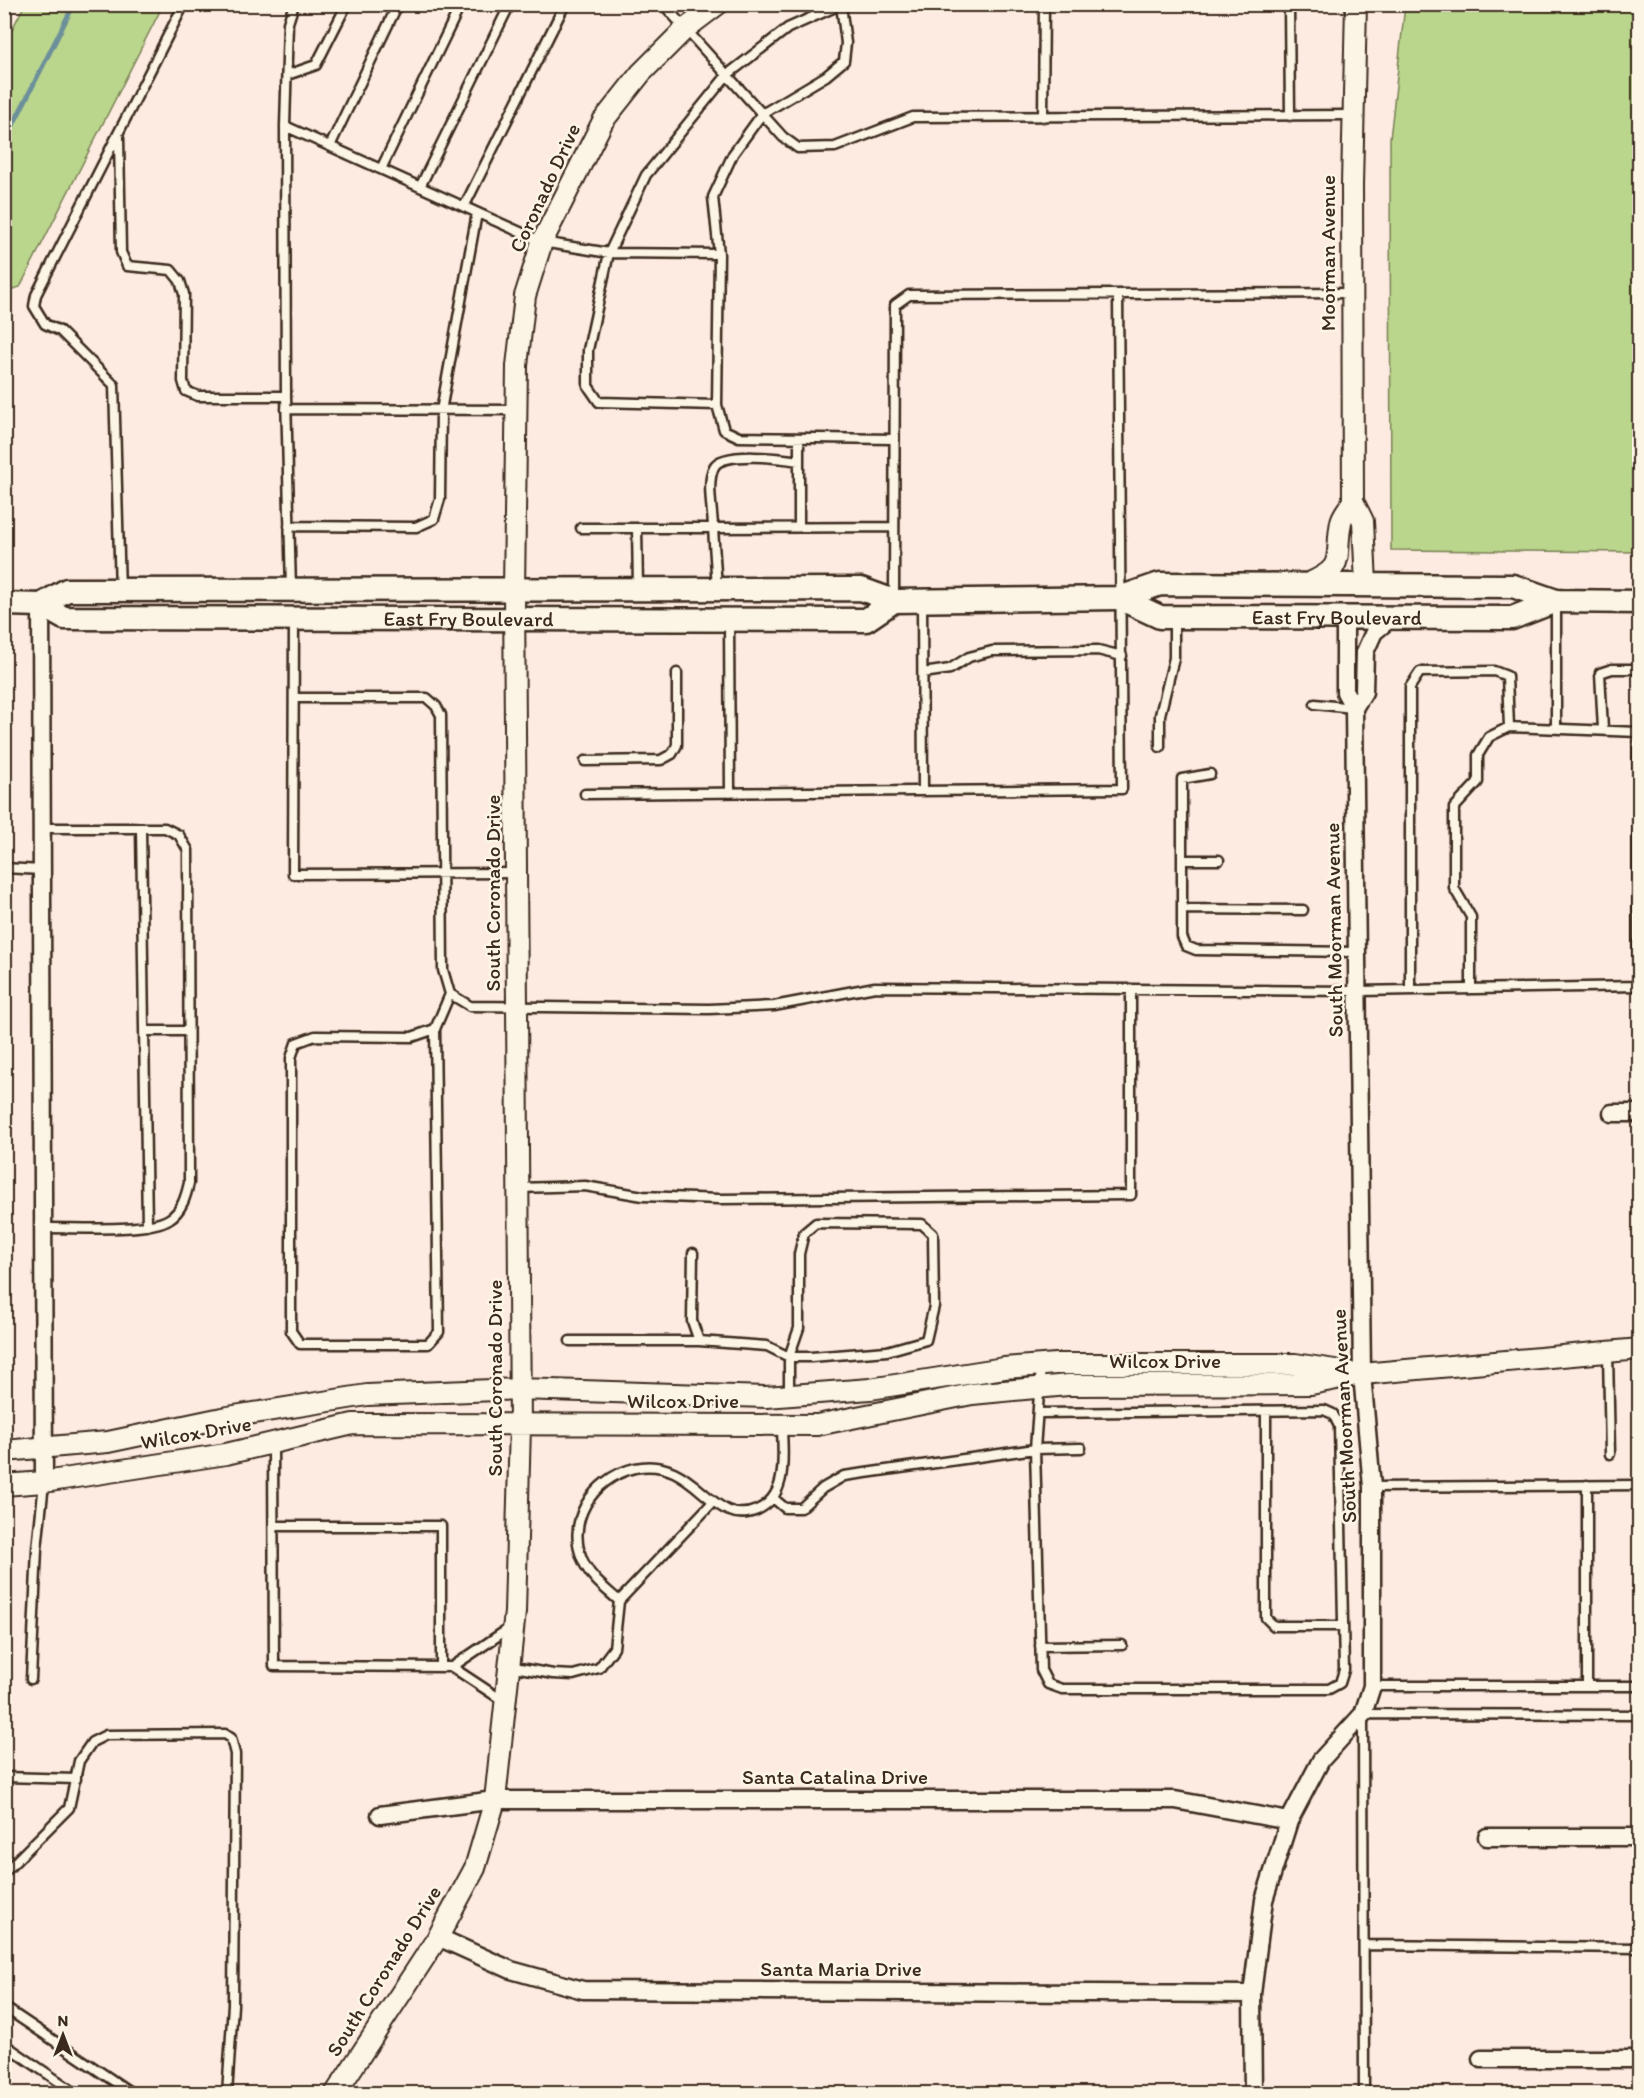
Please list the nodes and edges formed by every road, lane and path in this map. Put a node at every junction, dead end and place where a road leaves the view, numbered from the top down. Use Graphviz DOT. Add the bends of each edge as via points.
graph roads {
  1 [pos="184,4"];
  2 [pos="294,4"];
  3 [pos="347,4"];
  4 [pos="398,4"];
  5 [pos="461,4"];
  6 [pos="510,4"];
  7 [pos="565,4"];
  8 [pos="663,4"];
  9 [pos="718,4"];
  10 [pos="1044,4"];
  11 [pos="1289,4"];
  12 [pos="1356,4"];
  13 [pos="842,5"];
  14 [pos="685,29"];
  15 [pos="287,75"];
  16 [pos="727,75"];
  17 [pos="762,114"];
  18 [pos="1290,116"];
  19 [pos="1353,116"];
  20 [pos="1043,117"];
  21 [pos="285,126"];
  22 [pos="119,134"];
  23 [pos="330,146"];
  24 [pos="381,169"];
  25 [pos="420,187"];
  26 [pos="464,207"];
  27 [pos="477,213"];
  28 [pos="542,242"];
  29 [pos="609,253"];
  30 [pos="719,254"];
  31 [pos="1352,293"];
  32 [pos="1118,294"];
  33 [pos="286,396"];
  34 [pos="717,405"];
  35 [pos="286,409"];
  36 [pos="517,410"];
  37 [pos="441,411"];
  38 [pos="799,438"];
  39 [pos="894,439"];
  40 [pos="799,461"];
  41 [pos="1353,501"];
  42 [pos="289,526"];
  43 [pos="799,527"];
  44 [pos="894,527"];
  45 [pos="581,528"];
  46 [pos="637,528"];
  47 [pos="713,528"];
  48 [pos="1307,584"];
  49 [pos="1366,584"];
  50 [pos="717,588"];
  51 [pos="291,589"];
  52 [pos="638,589"];
  53 [pos="120,590"];
  54 [pos="514,590"];
  55 [pos="1119,598"];
  56 [pos="894,600"];
  57 [pos="922,600"];
  58 [pos="1556,601"];
  59 [pos="1640,602"];
  60 [pos="4,604"];
  61 [pos="40,605"];
  62 [pos="1174,617"];
  63 [pos="1345,617"];
  64 [pos="1392,617"];
  65 [pos="294,618"];
  66 [pos="514,619"];
  67 [pos="729,620"];
  68 [pos="1122,656"];
  69 [pos="1640,669"];
  70 [pos="676,673"];
  71 [pos="923,673"];
  72 [pos="294,698"];
  73 [pos="1315,704"];
  74 [pos="1354,708"];
  75 [pos="1509,727"];
  76 [pos="1556,728"];
  77 [pos="1603,729"];
  78 [pos="1639,732"];
  79 [pos="1160,747"];
  80 [pos="585,761"];
  81 [pos="1210,774"];
  82 [pos="1639,783"];
  83 [pos="923,789"];
  84 [pos="730,793"];
  85 [pos="585,794"];
  86 [pos="1639,823"];
  87 [pos="42,828"];
  88 [pos="141,828"];
  89 [pos="1182,860"];
  90 [pos="1219,860"];
  91 [pos="4,868"];
  92 [pos="42,870"];
  93 [pos="443,873"];
  94 [pos="517,873"];
  95 [pos="1639,880"];
  96 [pos="1182,909"];
  97 [pos="1303,910"];
  98 [pos="1357,952"];
  99 [pos="1472,988"];
  100 [pos="1131,990"];
  101 [pos="1410,990"];
  102 [pos="1358,991"];
  103 [pos="450,994"];
  104 [pos="518,1006"];
  105 [pos="435,1029"];
  106 [pos="144,1031"];
  107 [pos="187,1031"];
  108 [pos="1612,1113"];
  109 [pos="1640,1113"];
  110 [pos="519,1188"];
  111 [pos="147,1226"];
  112 [pos="43,1228"];
  113 [pos="693,1253"];
  114 [pos="570,1341"];
  115 [pos="699,1341"];
  116 [pos="1640,1349"];
  117 [pos="1608,1352"];
  118 [pos="789,1357"];
  119 [pos="1041,1365"];
  120 [pos="1362,1374"];
  121 [pos="1041,1388"];
  122 [pos="520,1389"];
  123 [pos="789,1395"];
  124 [pos="1266,1411"];
  125 [pos="1039,1413"];
  126 [pos="782,1425"];
  127 [pos="520,1426"];
  128 [pos="273,1443"];
  129 [pos="1081,1448"];
  130 [pos="44,1449"];
  131 [pos="1035,1449"];
  132 [pos="4,1451"];
  133 [pos="1610,1454"];
  134 [pos="44,1482"];
  135 [pos="4,1485"];
  136 [pos="1587,1485"];
  137 [pos="1640,1485"];
  138 [pos="1372,1487"];
  139 [pos="773,1498"];
  140 [pos="712,1503"];
  141 [pos="274,1526"];
  142 [pos="620,1601"];
  143 [pos="513,1626"];
  144 [pos="1343,1626"];
  145 [pos="1122,1645"];
  146 [pos="1040,1646"];
  147 [pos="509,1666"];
  148 [pos="441,1667"];
  149 [pos="452,1667"];
  150 [pos="32,1679"];
  151 [pos="1372,1686"];
  152 [pos="1587,1686"];
  153 [pos="1640,1686"];
  154 [pos="506,1702"];
  155 [pos="1363,1714"];
  156 [pos="1640,1715"];
  157 [pos="4,1777"];
  158 [pos="76,1779"];
  159 [pos="495,1800"];
  160 [pos="380,1815"];
  161 [pos="1290,1821"];
  162 [pos="1487,1836"];
  163 [pos="1640,1836"];
  164 [pos="4,1873"];
  165 [pos="438,1937"];
  166 [pos="1364,1945"];
  167 [pos="1640,1948"];
  168 [pos="1252,1994"];
  169 [pos="4,2007"];
  170 [pos="4,2044"];
  171 [pos="1481,2059"];
  172 [pos="1640,2059"];
  173 [pos="77,2094"];
  174 [pos="133,2094"];
  175 [pos="227,2094"];
  176 [pos="335,2094"];
  177 [pos="1252,2094"];
  178 [pos="1364,2094"];
  1 -- 22 [label="lane"];
  2 -- 15 [label="lane" via="288,23"];
  3 -- 15 [label="lane" via="316,65"];
  4 -- 23 [label="lane"];
  5 -- 24 [label="lane"];
  6 -- 25 [label="lane"];
  7 -- 26 [label="lane"];
  8 -- 14 [label="lane"];
  9 -- 14 [label="street, Coronado Drive"];
  10 -- 20 [label="lane"];
  11 -- 18 [label="lane"];
  12 -- 19 [label="street, Moorman Avenue"];
  13 -- 16 [label="lane" via="788,28"];
  13 -- 17 [label="lane" via="844,61"];
  14 -- 16 [label="lane"];
  14 -- 28 [label="street, Coronado Drive" via="641,73 603,121"];
  15 -- 21 [label="lane"];
  16 -- 17 [label="lane"];
  16 -- 29 [label="lane" via="646,175"];
  17 -- 20 [label="lane" via="798,148 835,147 913,117"];
  17 -- 30 [label="lane" via="733,154 713,197"];
  18 -- 19 [label="lane"];
  18 -- 20 [label="lane"];
  19 -- 31 [label="street, Moorman Avenue"];
  21 -- 23 [label="lane"];
  21 -- 33 [label="lane"];
  22 -- 33 [label="lane" via="121,252 127,266 171,270 180,281 184,294 186,391 198,396"];
  22 -- 53 [label="lane" via="36,295 34,306 45,324 60,331 114,385"];
  23 -- 24 [label="lane"];
  24 -- 25 [label="lane"];
  25 -- 26 [label="lane"];
  26 -- 27 [label="lane"];
  27 -- 28 [label="lane"];
  27 -- 37 [label="lane"];
  28 -- 29 [label="lane"];
  28 -- 36 [label="street, Coronado Drive" via="525,296 517,366"];
  29 -- 30 [label="lane"];
  29 -- 34 [label="lane" via="588,350 588,386 599,402"];
  30 -- 34 [label="lane"];
  31 -- 32 [label="lane"];
  31 -- 41 [label="street, Moorman Avenue"];
  32 -- 39 [label="lane" via="909,295 895,305"];
  32 -- 55 [label="lane"];
  33 -- 35 [label="lane"];
  34 -- 38 [label="lane" via="724,430 739,437"];
  35 -- 37 [label="lane"];
  35 -- 42 [label="lane"];
  36 -- 37 [label="lane"];
  36 -- 54 [label="street, Coronado Drive"];
  37 -- 42 [label="lane" via="440,499 434,519 416,527"];
  38 -- 39 [label="lane"];
  38 -- 40 [label="lane"];
  39 -- 44 [label="lane"];
  40 -- 43 [label="lane"];
  40 -- 47 [label="lane" via="722,459 712,474"];
  41 -- 48 [label="street, Moorman Avenue" via="1341,520 1336,565"];
  41 -- 49 [label="street, Moorman Avenue" via="1364,521"];
  42 -- 51 [label="lane"];
  43 -- 44 [label="lane"];
  43 -- 47 [label="lane"];
  44 -- 56 [label="lane"];
  45 -- 46 [label="lane"];
  46 -- 47 [label="lane"];
  46 -- 52 [label="lane"];
  47 -- 50 [label="lane"];
  48 -- 49 [label="main road, East Fry Boulevard"];
  48 -- 55 [label="main road, East Fry Boulevard" via="1160,584"];
  49 -- 58 [label="main road, East Fry Boulevard" via="1512,586"];
  50 -- 52 [label="main road, East Fry Boulevard"];
  50 -- 56 [label="main road, East Fry Boulevard" via="861,589"];
  51 -- 53 [label="main road, East Fry Boulevard"];
  51 -- 54 [label="main road, East Fry Boulevard"];
  52 -- 54 [label="main road, East Fry Boulevard"];
  53 -- 61 [label="main road, East Fry Boulevard" via="67,590"];
  54 -- 66 [label="street, Coronado Drive"];
  55 -- 57 [label="main road, East Fry Boulevard"];
  55 -- 62 [label="main road, East Fry Boulevard" via="1160,617"];
  55 -- 68 [label="lane"];
  56 -- 57 [label="main road, East Fry Boulevard"];
  56 -- 67 [label="main road, East Fry Boulevard" via="866,620"];
  57 -- 71 [label="lane"];
  58 -- 59 [label="main road, East Fry Boulevard"];
  58 -- 64 [label="main road, East Fry Boulevard" via="1512,618"];
  58 -- 76 [label="lane"];
  60 -- 61 [label="main road, East Fry Boulevard"];
  61 -- 65 [label="main road, East Fry Boulevard" via="64,618"];
  61 -- 87 [label="street"];
  62 -- 63 [label="main road, East Fry Boulevard"];
  62 -- 79 [label="lane" via="1174,658 1160,715"];
  63 -- 64 [label="main road, East Fry Boulevard"];
  63 -- 74 [label="street, South Moorman Avenue" via="1345,692"];
  64 -- 74 [label="street, South Moorman Avenue" via="1374,632 1365,652 1364,692"];
  65 -- 66 [label="main road, East Fry Boulevard"];
  65 -- 72 [label="lane"];
  66 -- 67 [label="main road, East Fry Boulevard"];
  66 -- 94 [label="street, South Coronado Drive"];
  67 -- 84 [label="lane"];
  68 -- 71 [label="lane" via="1098,650 992,651 969,657 950,669"];
  68 -- 83 [label="lane" via="1122,789"];
  69 -- 77 [label="lane" via="1600,673"];
  70 -- 80 [label="lane" via="677,745 672,754 661,760"];
  71 -- 83 [label="lane"];
  72 -- 93 [label="lane" via="427,698 436,706 441,715"];
  72 -- 93 [label="lane" via="293,874"];
  73 -- 74 [label="lane"];
  74 -- 98 [label="street, South Moorman Avenue"];
  75 -- 76 [label="lane"];
  75 -- 99 [label="lane" via="1489,737 1478,754 1478,782 1454,808 1454,888 1472,917"];
  75 -- 101 [label="lane" via="1507,676 1494,671 1420,672 1410,687"];
  76 -- 77 [label="lane"];
  77 -- 78 [label="lane"];
  78 -- 82 [label="lane"];
  81 -- 89 [label="lane" via="1182,779"];
  82 -- 86 [label="lane"];
  83 -- 84 [label="lane"];
  84 -- 85 [label="lane"];
  86 -- 95 [label="lane"];
  87 -- 88 [label="lane"];
  87 -- 92 [label="street"];
  88 -- 106 [label="lane"];
  88 -- 107 [label="lane" via="165,828 179,835 188,850"];
  89 -- 90 [label="lane"];
  89 -- 96 [label="lane"];
  91 -- 92 [label="lane"];
  92 -- 112 [label="street"];
  93 -- 94 [label="lane"];
  93 -- 103 [label="lane" via="443,970"];
  94 -- 104 [label="street, South Coronado Drive"];
  95 -- 99 [label="lane" via="1638,986"];
  96 -- 97 [label="lane"];
  96 -- 98 [label="lane" via="1182,937 1186,946 1196,950"];
  98 -- 102 [label="street, South Moorman Avenue"];
  99 -- 101 [label="lane"];
  100 -- 102 [label="lane"];
  100 -- 104 [label="lane" via="875,987 774,1006"];
  100 -- 110 [label="lane" via="1131,1195 719,1199 643,1196 585,1186"];
  101 -- 102 [label="lane"];
  102 -- 120 [label="street, South Moorman Avenue"];
  103 -- 104 [label="lane" via="470,1006"];
  103 -- 105 [label="lane"];
  104 -- 110 [label="street, South Coronado Drive"];
  105 -- 105 [label="lane" via="412,1037 315,1036 296,1042 291,1058 291,1330 300,1344 428,1344 439,1332"];
  106 -- 107 [label="lane"];
  106 -- 111 [label="lane"];
  107 -- 111 [label="lane" via="189,1183 184,1203 170,1218"];
  108 -- 109 [label="street"];
  110 -- 122 [label="street, South Coronado Drive"];
  111 -- 112 [label="lane"];
  112 -- 130 [label="street"];
  113 -- 115 [label="lane" via="692,1322"];
  114 -- 115 [label="lane"];
  115 -- 118 [label="lane" via="767,1346"];
  116 -- 117 [label="street, Wilcox Drive"];
  117 -- 120 [label="street, Wilcox Drive"];
  117 -- 133 [label="lane"];
  118 -- 118 [label="lane" via="887,1351 926,1340 934,1306 933,1234 922,1224 875,1223 816,1223 804,1233 799,1254 799,1328"];
  118 -- 123 [label="lane"];
  119 -- 120 [label="street, Wilcox Drive" via="1295,1364"];
  119 -- 121 [label="lane"];
  119 -- 123 [label="street, Wilcox Drive" via="870,1389"];
  120 -- 121 [label="street, Wilcox Drive" via="1311,1384"];
  120 -- 138 [label="street, South Moorman Avenue"];
  121 -- 125 [label="lane"];
  121 -- 126 [label="street, Wilcox Drive" via="972,1394 817,1425"];
  122 -- 123 [label="street, Wilcox Drive"];
  122 -- 127 [label="street, South Coronado Drive"];
  122 -- 130 [label="street, Wilcox Drive" via="367,1395 222,1418 108,1442"];
  124 -- 125 [label="lane"];
  124 -- 144 [label="lane" via="1324,1410 1333,1414 1339,1426"];
  124 -- 144 [label="lane" via="1266,1618 1274,1626"];
  125 -- 131 [label="lane"];
  126 -- 127 [label="street, Wilcox Drive"];
  126 -- 139 [label="lane" via="782,1475"];
  127 -- 128 [label="street, Wilcox Drive" via="352,1424"];
  127 -- 143 [label="street, South Coronado Drive"];
  128 -- 134 [label="street, Wilcox Drive"];
  128 -- 141 [label="lane"];
  129 -- 131 [label="lane"];
  130 -- 132 [label="street, Wilcox Drive"];
  130 -- 134 [label="street"];
  131 -- 139 [label="lane" via="844,1476 801,1508 785,1508"];
  131 -- 146 [label="lane"];
  134 -- 135 [label="street, Wilcox Drive"];
  134 -- 150 [label="lane"];
  136 -- 137 [label="lane"];
  136 -- 138 [label="lane"];
  136 -- 152 [label="lane"];
  138 -- 151 [label="street, South Moorman Avenue"];
  139 -- 140 [label="lane" via="754,1511 724,1509"];
  140 -- 142 [label="lane"];
  140 -- 142 [label="lane" via="692,1481 658,1466 617,1475 589,1497 578,1521 580,1556 594,1578"];
  141 -- 148 [label="lane" via="274,1666"];
  141 -- 148 [label="lane" via="441,1526"];
  142 -- 147 [label="lane" via="614,1648 599,1668 573,1675"];
  143 -- 147 [label="street, South Coronado Drive"];
  143 -- 149 [label="lane"];
  144 -- 146 [label="lane" via="1344,1670 1340,1683 1329,1689 1062,1689 1048,1684 1041,1670"];
  145 -- 146 [label="lane"];
  147 -- 154 [label="street, South Coronado Drive"];
  148 -- 149 [label="lane"];
  149 -- 154 [label="lane"];
  151 -- 152 [label="lane"];
  151 -- 155 [label="street, South Moorman Avenue"];
  152 -- 153 [label="lane"];
  154 -- 159 [label="street, South Coronado Drive"];
  155 -- 156 [label="lane"];
  155 -- 161 [label="street, South Moorman Avenue" via="1322,1760"];
  155 -- 166 [label="lane"];
  157 -- 158 [label="lane"];
  158 -- 164 [label="lane" via="69,1808"];
  158 -- 175 [label="lane" via="79,1761 92,1742 106,1735 225,1734 231,1738 235,1754 233,1993"];
  159 -- 160 [label="street, Santa Catalina Drive"];
  159 -- 161 [label="street, Santa Catalina Drive" via="1175,1800"];
  159 -- 165 [label="street, South Coronado Drive" via="475,1868"];
  161 -- 168 [label="street, South Moorman Avenue" via="1264,1900"];
  162 -- 163 [label="street"];
  165 -- 168 [label="street, Santa Maria Drive" via="512,1970 583,1990"];
  165 -- 176 [label="street, South Coronado Drive"];
  166 -- 167 [label="lane"];
  166 -- 178 [label="lane"];
  168 -- 177 [label="street, South Moorman Avenue"];
  169 -- 174 [label="lane"];
  170 -- 173 [label="lane"];
  171 -- 172 [label="street"];
}
